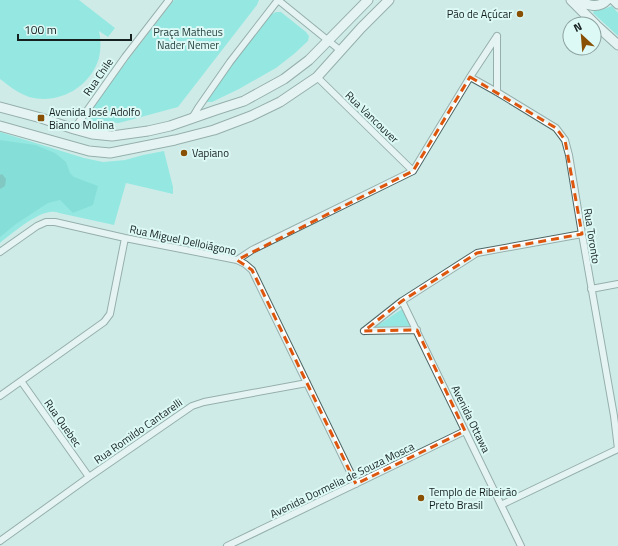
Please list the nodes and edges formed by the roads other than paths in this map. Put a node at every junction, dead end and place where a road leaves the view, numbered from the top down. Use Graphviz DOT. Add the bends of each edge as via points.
graph roads {
  1 [pos="170,0"];
  2 [pos="278,0"];
  3 [pos="368,0"];
  4 [pos="389,0"];
  5 [pos="571,0"];
  6 [pos="575,0"];
  7 [pos="607,0"];
  8 [pos="614,0"];
  9 [pos="618,4"];
  10 [pos="329,40"];
  11 [pos="618,45"];
  12 [pos="341,51"];
  13 [pos="317,77"];
  14 [pos="470,77"];
  15 [pos="497,92"];
  16 [pos="244,101"];
  17 [pos="0,107"];
  18 [pos="251,116"];
  19 [pos="192,118"];
  20 [pos="0,126"];
  21 [pos="74,129"];
  22 [pos="413,171"];
  23 [pos="582,234"];
  24 [pos="125,238"];
  25 [pos="0,252"];
  26 [pos="237,260"];
  27 [pos="618,284"];
  28 [pos="591,289"];
  29 [pos="402,301"];
  30 [pos="417,330"];
  31 [pos="21,381"];
  32 [pos="307,383"];
  33 [pos="0,396"];
  34 [pos="616,416"];
  35 [pos="465,431"];
  36 [pos="618,449"];
  37 [pos="89,477"];
  38 [pos="356,484"];
  39 [pos="501,505"];
  40 [pos="0,541"];
  41 [pos="231,545"];
  42 [pos="521,546"];
  1 -- 21 [label="street, Rua Chile" via="125,57"];
  2 -- 10 [label="street"];
  2 -- 19 [label="street" via="230,62"];
  3 -- 10 [label="main road"];
  4 -- 12 [label="main road"];
  5 -- 11 [label="main road"];
  6 -- 7 [label="main road" via="590,6 600,5"];
  8 -- 9 [label="main road"];
  10 -- 12 [label="street"];
  10 -- 16 [label="main road" via="309,60 284,79"];
  12 -- 13 [label="main road"];
  13 -- 18 [label="main road" via="280,102"];
  13 -- 22 [label="street, Rua Vancouver"];
  14 -- 15 [label="street, Rua Toronto"];
  14 -- 15 [label="street" via="497,36"];
  14 -- 22 [label="street"];
  15 -- 23 [label="street, Rua Toronto" via="556,128 565,140"];
  16 -- 18 [label="main road"];
  16 -- 19 [label="main road"];
  17 -- 21 [label="main road"];
  18 -- 20 [label="main road" via="214,130 110,153 89,151"];
  19 -- 21 [label="main road" via="163,128 112,136"];
  22 -- 26 [label="street" via="252,250"];
  23 -- 28 [label="street, Rua Toronto"];
  23 -- 29 [label="street" via="477,253"];
  24 -- 25 [label="street, Rua Miguel Delloiágono" via="46,222"];
  24 -- 26 [label="street, Rua Miguel Delloiágono"];
  24 -- 31 [label="street" via="110,314 104,322"];
  26 -- 32 [label="street, Rua Miguel Delloiágono" via="252,270"];
  27 -- 28 [label="street"];
  28 -- 34 [label="street, Rua Toronto"];
  29 -- 30 [label="street, Avenida Ottawa"];
  29 -- 30 [label="street" via="364,331"];
  30 -- 35 [label="street, Avenida Ottawa"];
  31 -- 33 [label="street"];
  31 -- 37 [label="street, Rua Quebec"];
  32 -- 37 [label="street, Rua Romildo Cantarelli" via="192,406"];
  32 -- 38 [label="street, Rua Miguel Delloiágono"];
  34 -- 36 [label="street, Rua Toronto"];
  35 -- 38 [label="street, Avenida Dormelia de Souza Mosca"];
  35 -- 39 [label="street, Avenida Ottawa"];
  36 -- 39 [label="street, Rua Toronto"];
  37 -- 40 [label="street, Rua Romildo Cantarelli"];
  38 -- 41 [label="street, Avenida Dormelia de Souza Mosca"];
  39 -- 42 [label="street, Avenida Ottawa"];
}
